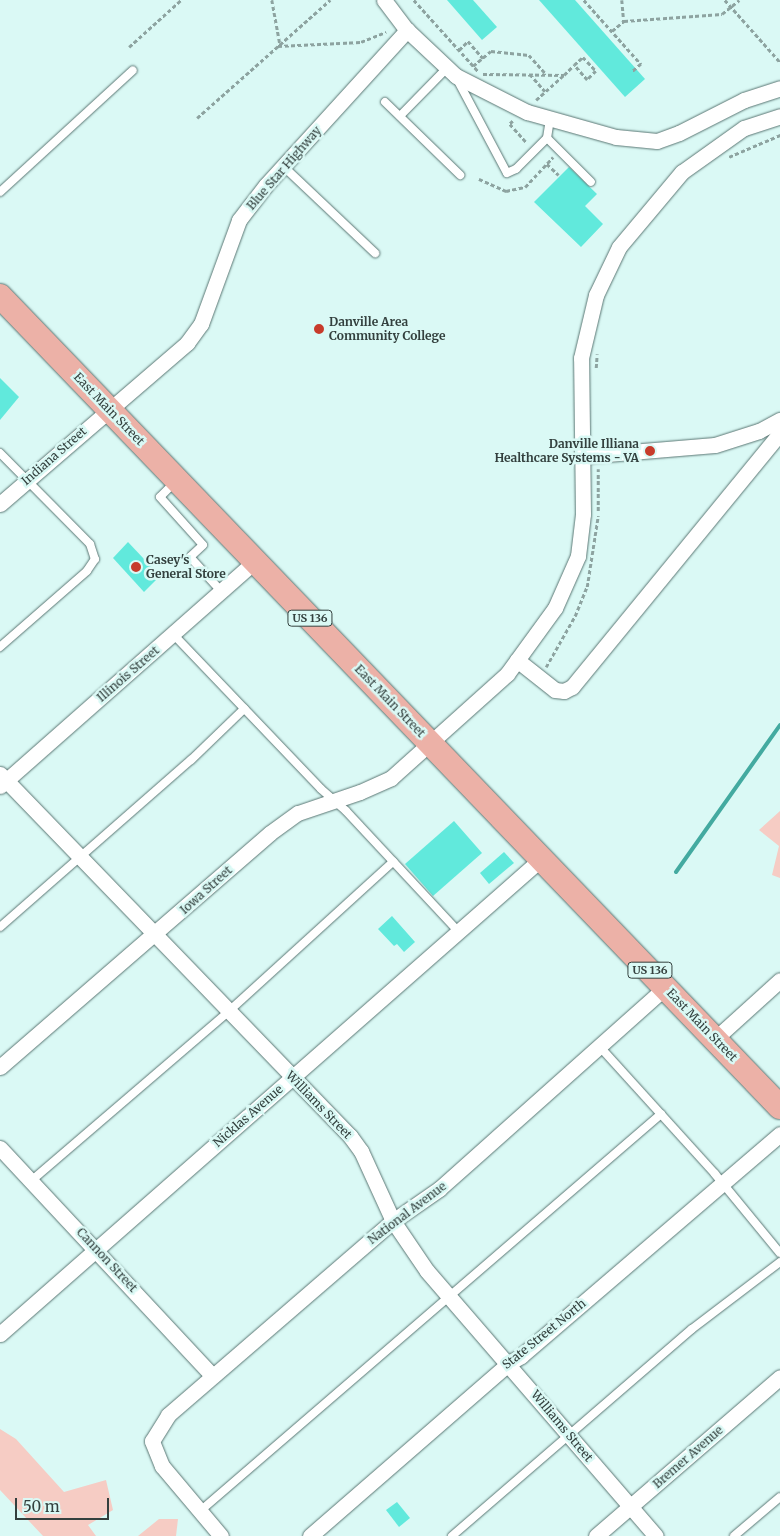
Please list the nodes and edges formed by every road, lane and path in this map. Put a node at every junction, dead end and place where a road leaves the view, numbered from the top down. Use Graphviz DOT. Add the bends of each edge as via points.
graph roads {
  1 [pos="181,0"];
  2 [pos="272,0"];
  3 [pos="330,0"];
  4 [pos="384,0"];
  5 [pos="414,0"];
  6 [pos="584,0"];
  7 [pos="622,0"];
  8 [pos="725,0"];
  9 [pos="739,0"];
  10 [pos="731,7"];
  11 [pos="624,20"];
  12 [pos="389,30"];
  13 [pos="406,30"];
  14 [pos="612,31"];
  15 [pos="279,45"];
  16 [pos="129,46"];
  17 [pos="459,50"];
  18 [pos="483,58"];
  19 [pos="780,62"];
  20 [pos="574,65"];
  21 [pos="473,66"];
  22 [pos="133,70"];
  23 [pos="632,71"];
  24 [pos="451,72"];
  25 [pos="530,74"];
  26 [pos="546,74"];
  27 [pos="564,75"];
  28 [pos="780,88"];
  29 [pos="545,92"];
  30 [pos="385,102"];
  31 [pos="529,106"];
  32 [pos="400,116"];
  33 [pos="780,116"];
  34 [pos="197,118"];
  35 [pos="516,119"];
  36 [pos="550,120"];
  37 [pos="780,135"];
  38 [pos="547,138"];
  39 [pos="527,143"];
  40 [pos="723,161"];
  41 [pos="547,164"];
  42 [pos="283,166"];
  43 [pos="460,175"];
  44 [pos="559,175"];
  45 [pos="591,182"];
  46 [pos="0,192"];
  47 [pos="375,253"];
  48 [pos="0,296"];
  49 [pos="597,351"];
  50 [pos="596,375"];
  51 [pos="109,408"];
  52 [pos="780,420"];
  53 [pos="780,433"];
  54 [pos="0,452"];
  55 [pos="590,456"];
  56 [pos="27,480"];
  57 [pos="178,480"];
  58 [pos="0,504"];
  59 [pos="255,561"];
  60 [pos="221,591"];
  61 [pos="173,634"];
  62 [pos="0,647"];
  63 [pos="517,660"];
  64 [pos="538,679"];
  65 [pos="244,709"];
  66 [pos="431,744"];
  67 [pos="2,781"];
  68 [pos="333,800"];
  69 [pos="80,856"];
  70 [pos="541,859"];
  71 [pos="393,862"];
  72 [pos="0,927"];
  73 [pos="458,931"];
  74 [pos="155,935"];
  75 [pos="780,980"];
  76 [pos="666,987"];
  77 [pos="229,1011"];
  78 [pos="716,1038"];
  79 [pos="600,1047"];
  80 [pos="0,1067"];
  81 [pos="292,1077"];
  82 [pos="780,1107"];
  83 [pos="661,1114"];
  84 [pos="780,1134"];
  85 [pos="0,1148"];
  86 [pos="31,1181"];
  87 [pos="723,1184"];
  88 [pos="393,1221"];
  89 [pos="97,1248"];
  90 [pos="780,1253"];
  91 [pos="780,1262"];
  92 [pos="450,1297"];
  93 [pos="0,1334"];
  94 [pos="509,1363"];
  95 [pos="212,1375"];
  96 [pos="780,1377"];
  97 [pos="570,1435"];
  98 [pos="780,1498"];
  99 [pos="630,1506"];
  100 [pos="199,1512"];
  101 [pos="221,1536"];
  102 [pos="310,1536"];
  103 [pos="452,1536"];
  104 [pos="596,1536"];
  105 [pos="656,1536"];
  106 [pos="734,1536"];
  1 -- 16 [label="path"];
  2 -- 15 [label="path"];
  3 -- 15 [label="path"];
  4 -- 13 [label="street"];
  5 -- 17 [label="path"];
  6 -- 14 [label="path"];
  7 -- 11 [label="path"];
  8 -- 10 [label="path"];
  9 -- 10 [label="path"];
  10 -- 11 [label="path" via="722,14"];
  10 -- 19 [label="path"];
  11 -- 14 [label="path"];
  12 -- 15 [label="path" via="361,42"];
  13 -- 24 [label="street"];
  13 -- 42 [label="street, Blue Star Highway"];
  14 -- 23 [label="path" via="641,64"];
  15 -- 34 [label="path"];
  17 -- 18 [label="path" via="468,42"];
  17 -- 21 [label="path"];
  18 -- 21 [label="path"];
  18 -- 26 [label="path" via="491,51 529,55"];
  20 -- 20 [label="path" via="583,57 596,71 587,80"];
  20 -- 27 [label="path"];
  21 -- 25 [label="path" via="480,74"];
  22 -- 46 [label="lane"];
  24 -- 32 [label="lane"];
  24 -- 36 [label="street"];
  24 -- 38 [label="lane" via="508,173"];
  25 -- 26 [label="path"];
  25 -- 29 [label="path"];
  26 -- 27 [label="path"];
  27 -- 29 [label="path"];
  28 -- 36 [label="street" via="744,100 657,141 616,137"];
  29 -- 31 [label="path"];
  30 -- 32 [label="lane"];
  32 -- 43 [label="lane"];
  33 -- 55 [label="street, Iowa Street" via="744,128 682,172 619,247 596,295 581,358"];
  35 -- 39 [label="path" via="510,124"];
  36 -- 38 [label="lane"];
  37 -- 40 [label="path"];
  38 -- 45 [label="lane"];
  41 -- 44 [label="path"];
  42 -- 47 [label="lane"];
  42 -- 51 [label="street, Blue Star Highway" via="239,220 201,324 187,343"];
  48 -- 51 [label="main road, East Main Street / US 136"];
  49 -- 50 [label="path"];
  51 -- 56 [label="street, Indiana Street"];
  51 -- 57 [label="main road, East Main Street / US 136"];
  52 -- 55 [label="street" via="759,432 714,444"];
  53 -- 64 [label="street" via="572,687 564,691 555,690"];
  54 -- 56 [label="lane"];
  55 -- 63 [label="street, Iowa Street" via="574,568 555,608"];
  55 -- 64 [label="path" via="597,521 586,587 575,616"];
  56 -- 58 [label="street, Indiana Street"];
  56 -- 62 [label="lane" via="90,544 95,559 87,571"];
  57 -- 59 [label="main road, East Main Street / US 136"];
  57 -- 60 [label="lane" via="160,497 203,545 190,557"];
  59 -- 60 [label="street, Illinois Street"];
  59 -- 66 [label="main road, East Main Street / US 136"];
  60 -- 61 [label="street, Illinois Street"];
  61 -- 65 [label="lane"];
  61 -- 67 [label="street, Illinois Street"];
  63 -- 64 [label="street"];
  63 -- 66 [label="street, Iowa Street" via="507,674"];
  65 -- 68 [label="lane"];
  65 -- 69 [label="lane"];
  66 -- 68 [label="street, Iowa Street" via="391,778"];
  66 -- 70 [label="main road, East Main Street / US 136"];
  67 -- 69 [label="street, Williams Street"];
  68 -- 71 [label="lane"];
  68 -- 74 [label="street, Iowa Street" via="298,813 270,833"];
  69 -- 72 [label="lane"];
  69 -- 74 [label="street, Williams Street"];
  70 -- 73 [label="street, Nicklas Avenue"];
  70 -- 76 [label="main road, East Main Street / US 136"];
  71 -- 73 [label="lane"];
  71 -- 77 [label="lane"];
  73 -- 81 [label="street, Nicklas Avenue"];
  74 -- 77 [label="street, Williams Street"];
  74 -- 80 [label="street, Iowa Street"];
  75 -- 78 [label="street"];
  76 -- 78 [label="main road, East Main Street / US 136"];
  76 -- 79 [label="street, National Avenue"];
  77 -- 81 [label="street, Williams Street"];
  77 -- 86 [label="lane"];
  78 -- 82 [label="main road, East Main Street / US 136"];
  79 -- 83 [label="lane"];
  79 -- 88 [label="street, National Avenue" via="440,1189"];
  81 -- 88 [label="street, Williams Street" via="361,1151"];
  81 -- 89 [label="street, Nicklas Avenue"];
  83 -- 87 [label="lane"];
  83 -- 92 [label="lane"];
  84 -- 87 [label="street, State Street North"];
  85 -- 86 [label="street, Cannon Street"];
  86 -- 89 [label="street, Cannon Street"];
  87 -- 90 [label="lane"];
  87 -- 94 [label="street, State Street North"];
  88 -- 92 [label="street, Williams Street"];
  88 -- 95 [label="street, National Avenue"];
  89 -- 93 [label="street, Nicklas Avenue"];
  89 -- 95 [label="street, Cannon Street"];
  91 -- 97 [label="lane" via="692,1329"];
  92 -- 94 [label="street, Williams Street"];
  92 -- 100 [label="lane"];
  94 -- 97 [label="street, Williams Street"];
  94 -- 102 [label="street, State Street North"];
  95 -- 100 [label="street, National Avenue" via="168,1415 152,1441 162,1466"];
  96 -- 99 [label="street, Bremer Avenue"];
  97 -- 99 [label="street, Williams Street"];
  97 -- 103 [label="lane"];
  98 -- 106 [label="lane"];
  99 -- 104 [label="street, Bremer Avenue"];
  99 -- 105 [label="street, Williams Street"];
  100 -- 101 [label="street"];
}
